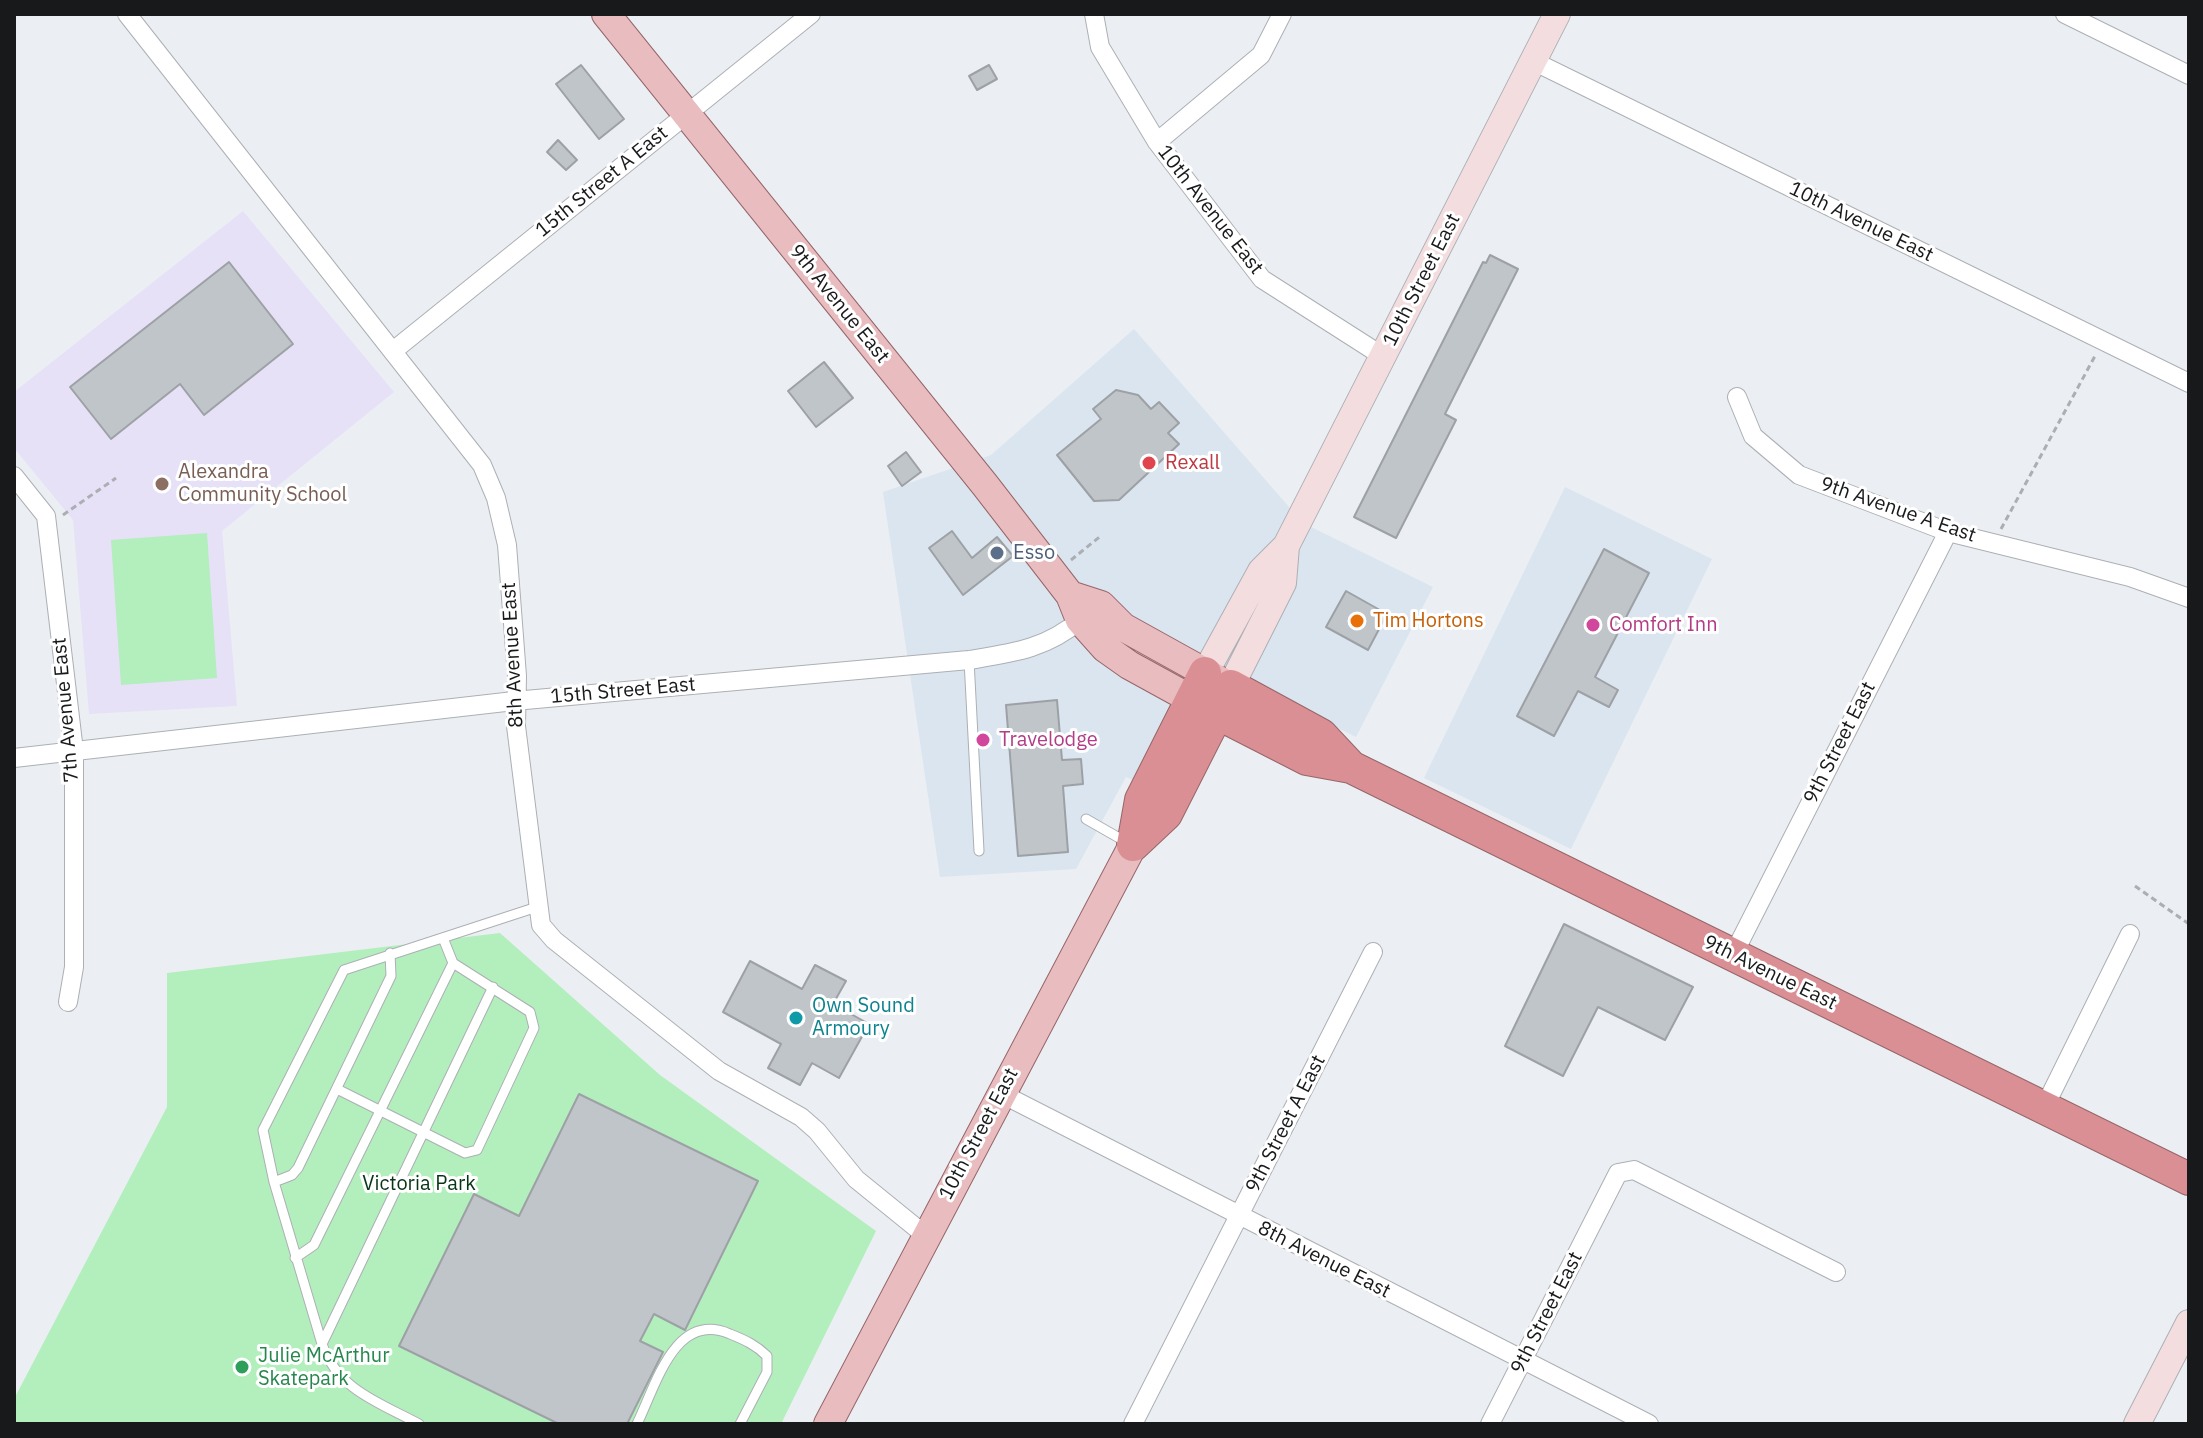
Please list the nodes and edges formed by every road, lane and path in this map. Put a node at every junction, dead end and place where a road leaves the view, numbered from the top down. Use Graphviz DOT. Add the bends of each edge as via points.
graph roads {
  1 [pos="127,14"];
  2 [pos="606,14"];
  3 [pos="811,14"];
  4 [pos="1094,14"];
  5 [pos="1282,14"];
  6 [pos="1557,14"];
  7 [pos="2065,14"];
  8 [pos="1533,61"];
  9 [pos="2189,75"];
  10 [pos="686,114"];
  11 [pos="1157,142"];
  12 [pos="2103,342"];
  13 [pos="393,351"];
  14 [pos="1384,357"];
  15 [pos="2189,383"];
  16 [pos="1737,397"];
  17 [pos="14,476"];
  18 [pos="116,478"];
  19 [pos="47,527"];
  20 [pos="1948,532"];
  21 [pos="1102,535"];
  22 [pos="1994,543"];
  23 [pos="1068,596"];
  24 [pos="2189,598"];
  25 [pos="969,660"];
  26 [pos="1211,693"];
  27 [pos="514,701"];
  28 [pos="74,751"];
  29 [pos="14,758"];
  30 [pos="1086,819"];
  31 [pos="1133,845"];
  32 [pos="979,851"];
  33 [pos="2135,886"];
  34 [pos="537,907"];
  35 [pos="2189,924"];
  36 [pos="2130,934"];
  37 [pos="443,938"];
  38 [pos="1373,952"];
  39 [pos="390,953"];
  40 [pos="1733,955"];
  41 [pos="453,963"];
  42 [pos="493,987"];
  43 [pos="68,1002"];
  44 [pos="337,1089"];
  45 [pos="1000,1093"];
  46 [pos="2044,1108"];
  47 [pos="379,1110"];
  48 [pos="423,1132"];
  49 [pos="2189,1179"];
  50 [pos="274,1182"];
  51 [pos="1239,1217"];
  52 [pos="925,1235"];
  53 [pos="295,1258"];
  54 [pos="1836,1272"];
  55 [pos="2189,1323"];
  56 [pos="322,1344"];
  57 [pos="1522,1361"];
  58 [pos="419,1424"];
  59 [pos="637,1424"];
  60 [pos="740,1424"];
  61 [pos="828,1424"];
  62 [pos="1133,1424"];
  63 [pos="1490,1424"];
  64 [pos="1649,1424"];
  65 [pos="2137,1424"];
  1 -- 13 [label="street, 8th Avenue East"];
  2 -- 10 [label="main road, 9th Avenue East"];
  3 -- 10 [label="street, 15th Street A East"];
  4 -- 11 [label="street, 10th Avenue East" via="1100,47"];
  5 -- 11 [label="street" via="1261,55"];
  6 -- 8 [label="street, 10th Street East"];
  7 -- 9 [label="street"];
  8 -- 12 [label="street, 10th Avenue East"];
  8 -- 14 [label="street, 10th Street East"];
  10 -- 13 [label="street, 15th Street A East"];
  10 -- 23 [label="main road, 9th Avenue East"];
  11 -- 14 [label="street, 10th Avenue East" via="1262,279"];
  12 -- 15 [label="street, 10th Avenue East"];
  12 -- 22 [label="path"];
  13 -- 27 [label="street, 8th Avenue East" via="482,465 496,498 507,545 517,676"];
  14 -- 26 [label="street, 10th Street East" via="1286,546 1283,583"];
  16 -- 20 [label="street, 9th Avenue A East" via="1753,436 1799,475"];
  17 -- 19 [label="street, 7th Avenue East" via="46,516"];
  18 -- 19 [label="path"];
  19 -- 28 [label="street, 7th Avenue East"];
  20 -- 22 [label="street, 9th Avenue A East"];
  20 -- 40 [label="street, 9th Street East"];
  21 -- 23 [label="path"];
  22 -- 24 [label="street, 9th Avenue A East" via="2130,577"];
  23 -- 25 [label="street, 15th Street East" via="1062,636 1029,651"];
  23 -- 26 [label="main road, 9th Avenue East" via="1101,605"];
  25 -- 27 [label="street, 15th Street East"];
  25 -- 32 [label="lane"];
  26 -- 31 [label="highway, 10th Street East" via="1166,814"];
  26 -- 40 [label="highway, 9th Avenue East" via="1307,759 1351,767"];
  27 -- 28 [label="street, 15th Street East"];
  27 -- 34 [label="street, 8th Avenue East"];
  28 -- 29 [label="street, 15th Street East"];
  28 -- 43 [label="street, 7th Avenue East" via="74,967"];
  30 -- 31 [label="lane"];
  31 -- 45 [label="main road, 10th Street East"];
  33 -- 35 [label="path"];
  34 -- 37 [label="lane"];
  34 -- 52 [label="street, 8th Avenue East" via="541,925 554,940 719,1071 801,1117 856,1179"];
  36 -- 46 [label="street"];
  37 -- 39 [label="lane"];
  37 -- 41 [label="lane"];
  38 -- 51 [label="street, 9th Street A East"];
  39 -- 44 [label="lane" via="391,976"];
  39 -- 50 [label="lane" via="351,966 340,976 263,1130"];
  40 -- 46 [label="highway, 9th Avenue East"];
  41 -- 42 [label="lane"];
  41 -- 47 [label="lane"];
  42 -- 48 [label="lane"];
  42 -- 48 [label="lane" via="530,1012 534,1028 477,1150 465,1153"];
  44 -- 47 [label="lane"];
  44 -- 50 [label="lane" via="298,1168"];
  45 -- 51 [label="street, 8th Avenue East"];
  45 -- 52 [label="main road, 10th Street East"];
  46 -- 49 [label="highway, 9th Avenue East"];
  47 -- 48 [label="lane"];
  47 -- 53 [label="lane" via="314,1245"];
  48 -- 56 [label="lane"];
  50 -- 53 [label="lane"];
  51 -- 57 [label="street, 8th Avenue East"];
  51 -- 62 [label="street, 9th Street A East"];
  52 -- 61 [label="main road, 10th Street East"];
  53 -- 56 [label="lane"];
  54 -- 57 [label="street, 9th Street East" via="1634,1170 1618,1173"];
  55 -- 65 [label="street"];
  56 -- 58 [label="lane" via="342,1381"];
  57 -- 63 [label="street, 9th Street East"];
  57 -- 64 [label="street, 8th Avenue East"];
  59 -- 60 [label="lane" via="675,1346 692,1331 713,1327 755,1345 767,1356 767,1372"];
}
